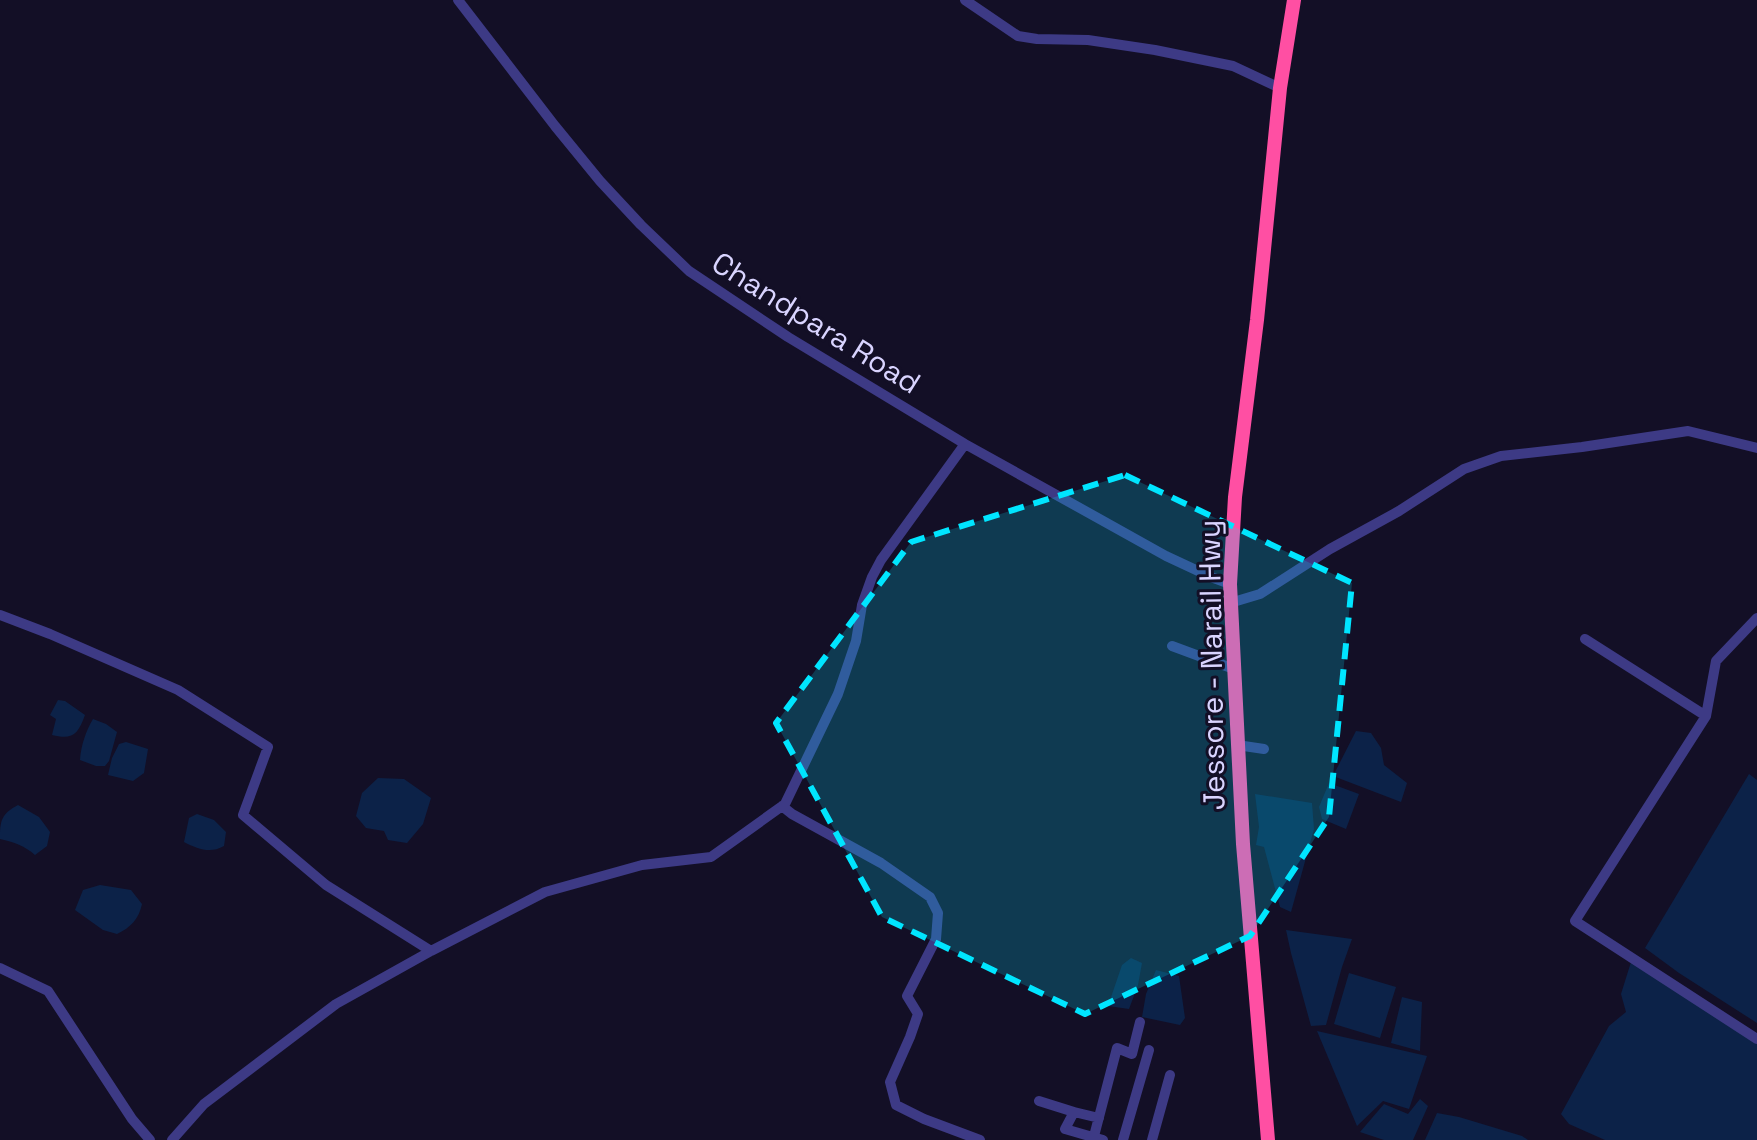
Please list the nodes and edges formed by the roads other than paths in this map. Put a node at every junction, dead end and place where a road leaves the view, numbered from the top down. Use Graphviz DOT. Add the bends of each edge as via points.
graph roads {
  1 [pos="458,0"];
  2 [pos="965,0"];
  3 [pos="1294,0"];
  4 [pos="1280,88"];
  5 [pos="965,444"];
  6 [pos="1757,448"];
  7 [pos="1230,584"];
  8 [pos="1230,603"];
  9 [pos="0,615"];
  10 [pos="1757,618"];
  11 [pos="1585,639"];
  12 [pos="1172,646"];
  13 [pos="1234,669"];
  14 [pos="1706,716"];
  15 [pos="1237,745"];
  16 [pos="1264,749"];
  17 [pos="782,806"];
  18 [pos="431,951"];
  19 [pos="0,968"];
  20 [pos="1140,1022"];
  21 [pos="1757,1039"];
  22 [pos="1149,1050"];
  23 [pos="1170,1075"];
  24 [pos="1039,1101"];
  25 [pos="1074,1112"];
  26 [pos="1099,1118"];
  27 [pos="1096,1139"];
  28 [pos="150,1140"];
  29 [pos="172,1140"];
  30 [pos="980,1140"];
  31 [pos="1123,1140"];
  32 [pos="1152,1140"];
  33 [pos="1268,1140"];
  1 -- 5 [label="street, Chandpara Road" via="600,181 689,271"];
  2 -- 4 [label="street" via="1018,36 1155,50 1233,66"];
  3 -- 4 [label="highway, Jessore - Narail Hwy"];
  4 -- 7 [label="highway, Jessore - Narail Hwy"];
  5 -- 7 [label="street, Chandpara Road" via="1166,556"];
  5 -- 17 [label="street" via="877,569 838,694"];
  6 -- 8 [label="street" via="1688,431 1501,456 1464,469 1260,594"];
  7 -- 8 [label="highway, Jessore - Narail Hwy"];
  8 -- 13 [label="highway, Jessore - Narail Hwy"];
  9 -- 18 [label="street" via="178,690 268,747 243,815 326,885"];
  10 -- 14 [label="street" via="1716,661"];
  11 -- 14 [label="street"];
  12 -- 13 [label="street"];
  13 -- 15 [label="highway, Jessore - Narail Hwy"];
  14 -- 21 [label="street" via="1575,921"];
  15 -- 16 [label="street"];
  15 -- 33 [label="highway, Jessore - Narail Hwy"];
  17 -- 18 [label="street" via="711,857 642,865 545,892"];
  17 -- 30 [label="street" via="930,897 938,913 936,939 907,996 918,1014 890,1082 896,1105"];
  18 -- 29 [label="street" via="336,1004 204,1104"];
  19 -- 28 [label="street" via="48,991"];
  20 -- 26 [label="street" via="1132,1054 1117,1048"];
  22 -- 31 [label="street"];
  23 -- 32 [label="street"];
  24 -- 25 [label="street"];
  25 -- 26 [label="street"];
  25 -- 27 [label="street" via="1065,1129"];
  26 -- 27 [label="street"];
}
